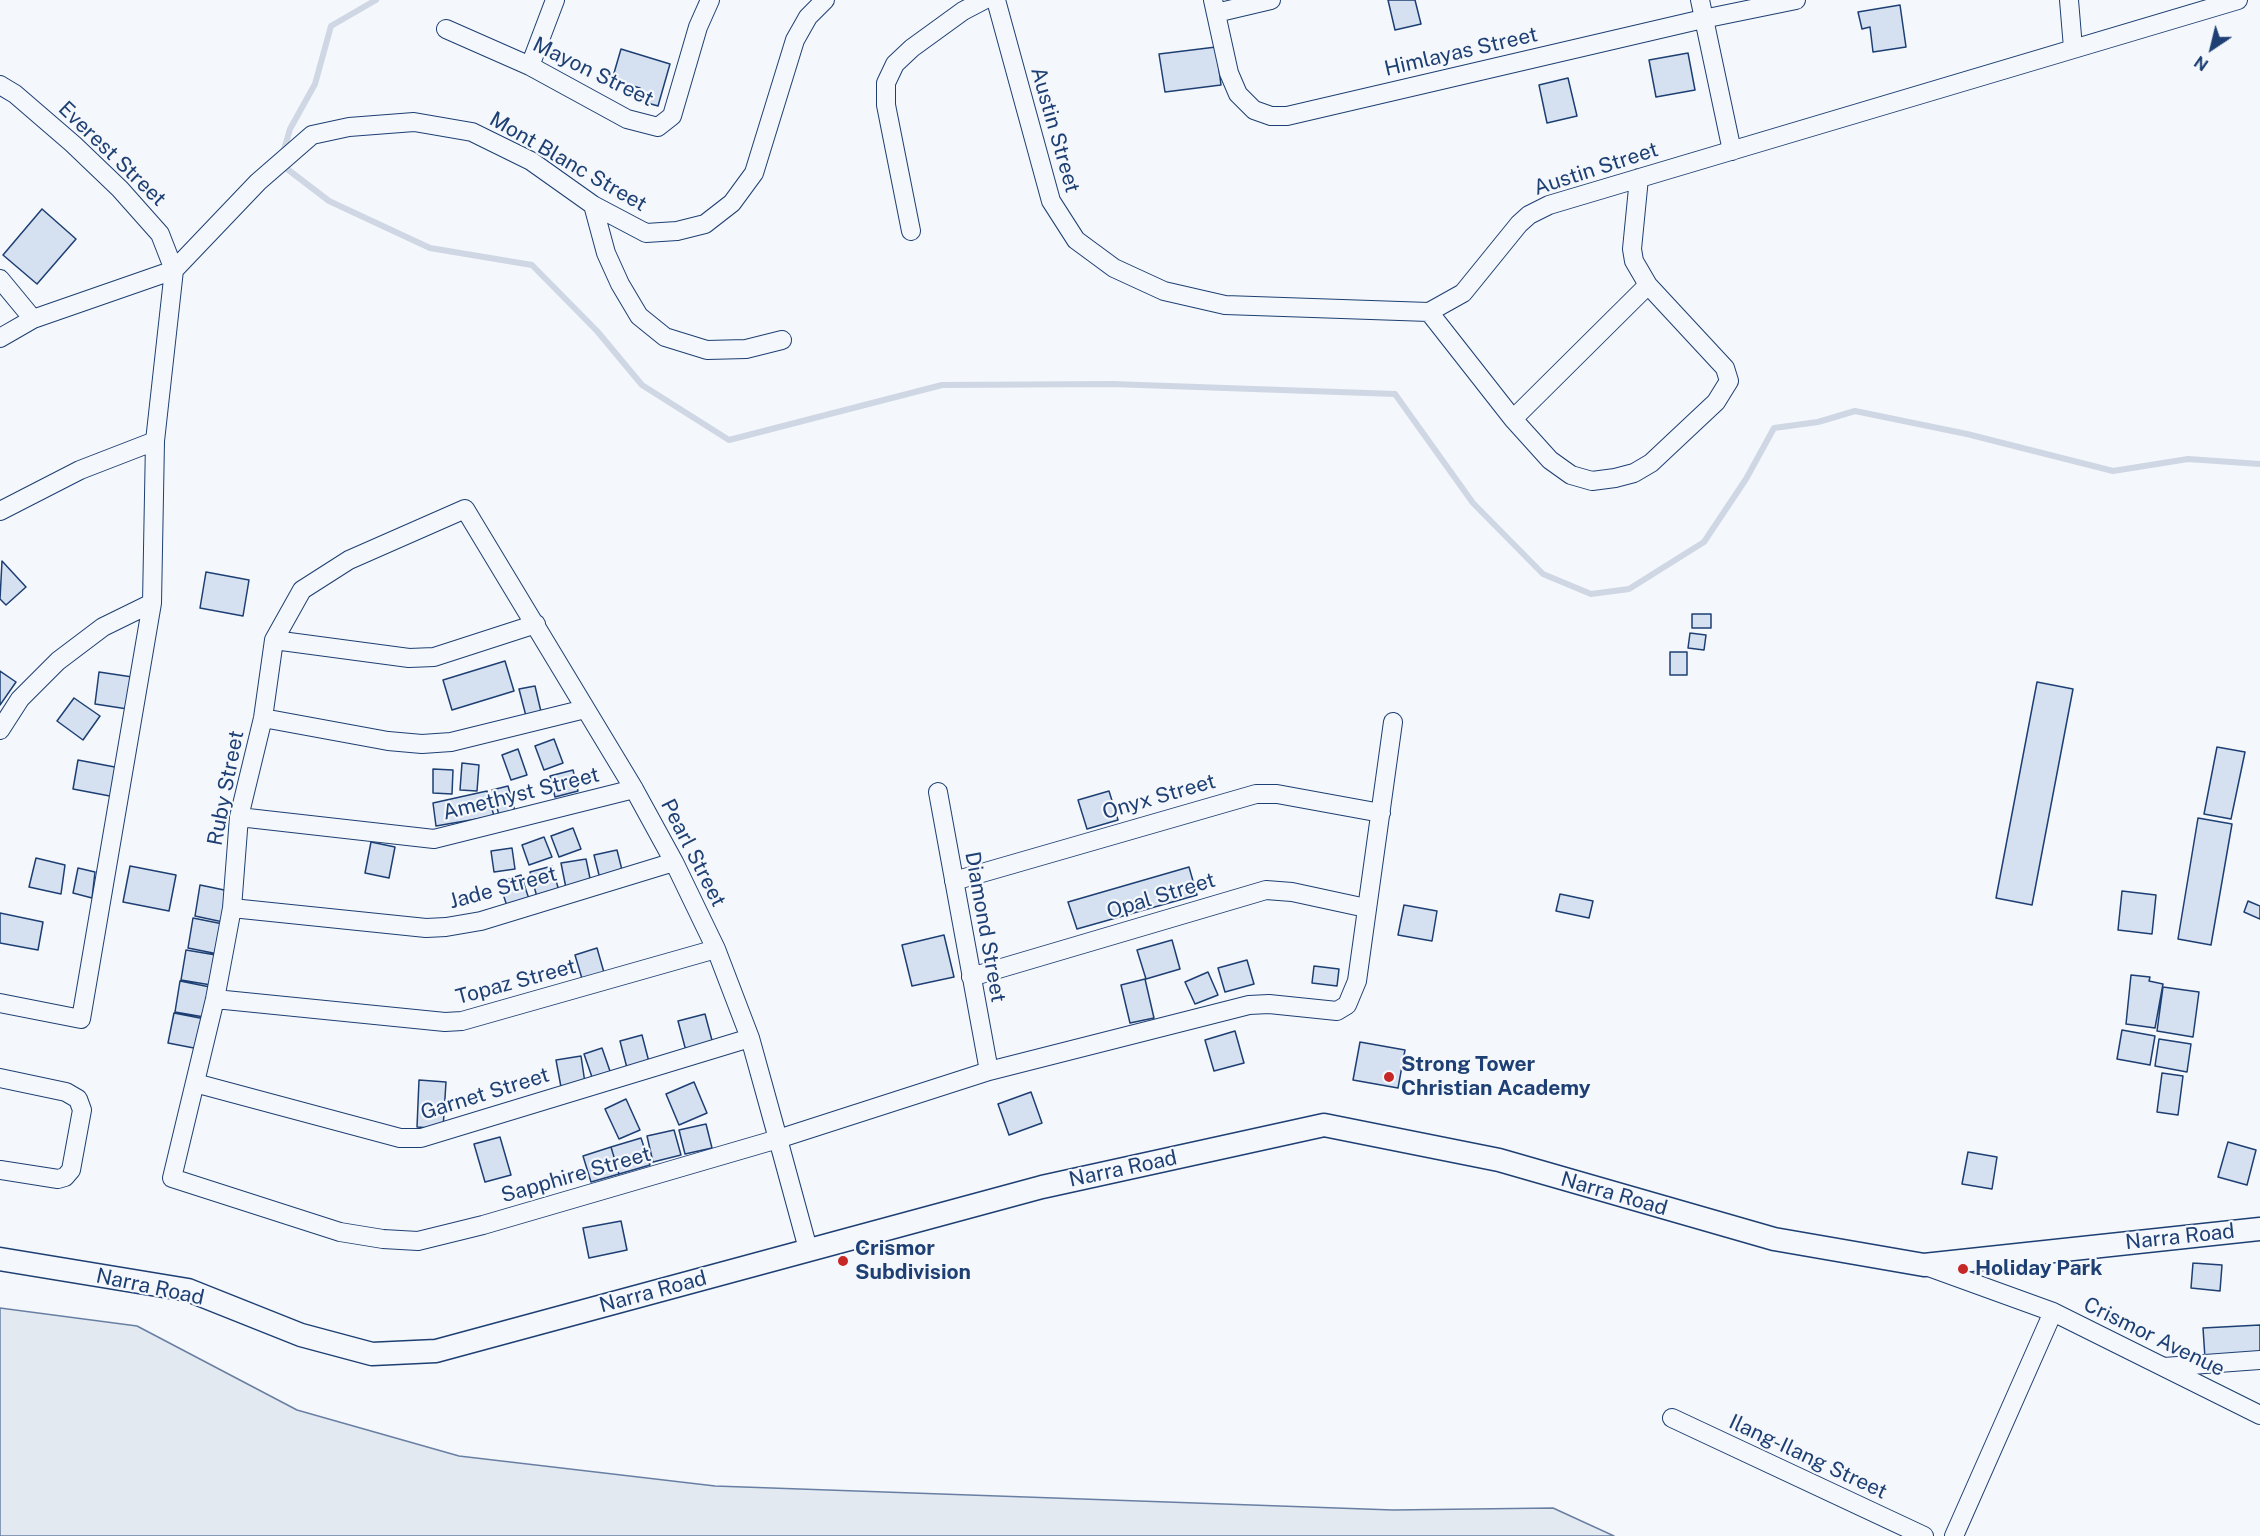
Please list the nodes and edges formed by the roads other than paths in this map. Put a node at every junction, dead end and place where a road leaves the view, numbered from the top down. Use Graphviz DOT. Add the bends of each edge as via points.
graph roads {
  1 [pos="555,0"];
  2 [pos="710,0"];
  3 [pos="825,0"];
  4 [pos="984,0"];
  5 [pos="996,0"];
  6 [pos="1271,0"];
  7 [pos="1700,0"];
  8 [pos="1796,0"];
  9 [pos="2069,0"];
  10 [pos="2238,0"];
  11 [pos="2206,4"];
  12 [pos="1215,7"];
  13 [pos="1703,19"];
  14 [pos="446,29"];
  15 [pos="2073,48"];
  16 [pos="530,66"];
  17 [pos="0,85"];
  18 [pos="1732,151"];
  19 [pos="1639,178"];
  20 [pos="593,205"];
  21 [pos="912,231"];
  22 [pos="174,270"];
  23 [pos="0,279"];
  24 [pos="1648,285"];
  25 [pos="1429,312"];
  26 [pos="33,320"];
  27 [pos="0,338"];
  28 [pos="782,340"];
  29 [pos="1513,419"];
  30 [pos="155,441"];
  31 [pos="465,509"];
  32 [pos="0,511"];
  33 [pos="152,603"];
  34 [pos="536,624"];
  35 [pos="274,640"];
  36 [pos="585,709"];
  37 [pos="263,718"];
  38 [pos="1393,722"];
  39 [pos="0,730"];
  40 [pos="634,789"];
  41 [pos="938,792"];
  42 [pos="1381,813"];
  43 [pos="239,817"];
  44 [pos="674,862"];
  45 [pos="954,881"];
  46 [pos="232,908"];
  47 [pos="1366,908"];
  48 [pos="716,949"];
  49 [pos="971,976"];
  50 [pos="215,999"];
  51 [pos="0,1003"];
  52 [pos="750,1038"];
  53 [pos="989,1071"];
  54 [pos="0,1078"];
  55 [pos="195,1083"];
  56 [pos="778,1139"];
  57 [pos="0,1170"];
  58 [pos="172,1178"];
  59 [pos="2260,1229"];
  60 [pos="808,1249"];
  61 [pos="0,1259"];
  62 [pos="1924,1266"];
  63 [pos="2054,1312"];
  64 [pos="2260,1360"];
  65 [pos="2163,1367"];
  66 [pos="2260,1415"];
  67 [pos="1672,1418"];
  68 [pos="1924,1536"];
  69 [pos="1954,1536"];
  1 -- 16 [label="street"];
  2 -- 16 [label="street, Mayon Street" via="698,27 672,117 658,127 627,119"];
  3 -- 20 [label="street, Mont Blanc Street" via="808,17 795,39 754,173 732,203 705,224 646,233"];
  4 -- 21 [label="street" via="912,48 895,64 886,82 886,105"];
  5 -- 25 [label="street, Austin Street" via="1051,201 1076,240 1114,268 1164,291 1225,305"];
  6 -- 12 [label="street"];
  7 -- 13 [label="street"];
  8 -- 13 [label="street, Himlayas Street"];
  9 -- 15 [label="street"];
  10 -- 11 [label="street, Austin Street"];
  11 -- 15 [label="street, Austin Street"];
  12 -- 13 [label="street, Himlayas Street" via="1229,73 1238,94 1254,110 1271,116 1287,116"];
  13 -- 18 [label="street"];
  14 -- 16 [label="street, Mayon Street"];
  15 -- 18 [label="street, Austin Street"];
  17 -- 22 [label="street, Everest Street" via="73,144 120,189 160,234"];
  18 -- 19 [label="street, Austin Street"];
  19 -- 24 [label="street" via="1632,249 1634,261"];
  19 -- 25 [label="street, Austin Street" via="1549,205 1529,215 1463,293"];
  20 -- 22 [label="street, Mont Blanc Street" via="531,161 472,132 414,122 349,127 312,135 258,182"];
  20 -- 28 [label="street" via="606,253 620,285 639,316 665,337 707,351 746,349"];
  22 -- 26 [label="street, Mont Blanc Street"];
  22 -- 30 [label="street"];
  23 -- 26 [label="street"];
  24 -- 29 [label="street"];
  24 -- 29 [label="street" via="1725,368 1729,381 1716,402 1652,463 1634,473 1592,481 1571,475 1550,460"];
  25 -- 29 [label="street"];
  26 -- 27 [label="street, Mont Blanc Street"];
  30 -- 32 [label="street" via="80,470"];
  30 -- 33 [label="street"];
  31 -- 34 [label="street, Pearl Street"];
  31 -- 35 [label="street, Ruby Street" via="349,560 302,590"];
  33 -- 39 [label="street" via="103,627 58,661 20,699"];
  33 -- 51 [label="street" via="81,1019"];
  34 -- 35 [label="street" via="434,657 409,658"];
  34 -- 36 [label="street, Pearl Street"];
  35 -- 37 [label="street, Ruby Street"];
  36 -- 37 [label="street" via="451,742 422,744"];
  36 -- 40 [label="street, Pearl Street"];
  37 -- 43 [label="street, Ruby Street"];
  38 -- 42 [label="street"];
  40 -- 43 [label="street, Amethyst Street" via="434,839"];
  40 -- 44 [label="street, Pearl Street"];
  41 -- 45 [label="street, Diamond Street"];
  42 -- 45 [label="street, Onyx Street" via="1277,794 1256,794"];
  42 -- 47 [label="street"];
  43 -- 46 [label="street, Ruby Street"];
  44 -- 46 [label="street, Jade Street" via="481,921 446,927"];
  44 -- 48 [label="street, Pearl Street"];
  45 -- 49 [label="street, Diamond Street"];
  46 -- 50 [label="street, Ruby Street"];
  47 -- 49 [label="street, Opal Street" via="1266,890"];
  47 -- 53 [label="street, Sapphire Street" via="1354,993 1347,1005 1337,1011 1249,1005"];
  48 -- 50 [label="street, Topaz Street" via="445,1023"];
  48 -- 52 [label="street, Pearl Street"];
  49 -- 53 [label="street, Diamond Street"];
  50 -- 55 [label="street, Ruby Street"];
  52 -- 55 [label="street, Garnet Street" via="421,1138 400,1138"];
  52 -- 56 [label="street, Pearl Street"];
  53 -- 56 [label="street, Sapphire Street"];
  54 -- 57 [label="street" via="66,1092 78,1099 82,1110 71,1170 66,1176 58,1179"];
  55 -- 58 [label="street, Ruby Street"];
  56 -- 58 [label="street, Sapphire Street" via="483,1226 418,1241 340,1232"];
  56 -- 60 [label="street, Pearl Street"];
  59 -- 62 [label="street, Narra Road"];
  60 -- 61 [label="street, Narra Road" via="436,1351 372,1354 301,1335 188,1290"];
  60 -- 62 [label="street, Narra Road" via="1042,1187 1324,1125 1499,1160 1774,1239"];
  62 -- 63 [label="street, Crismor Avenue"];
  63 -- 65 [label="street, Crismor Avenue"];
  63 -- 69 [label="street"];
  64 -- 65 [label="street"];
  65 -- 66 [label="street, Crismor Avenue"];
  67 -- 68 [label="street, Ilang-Ilang Street"];
}
